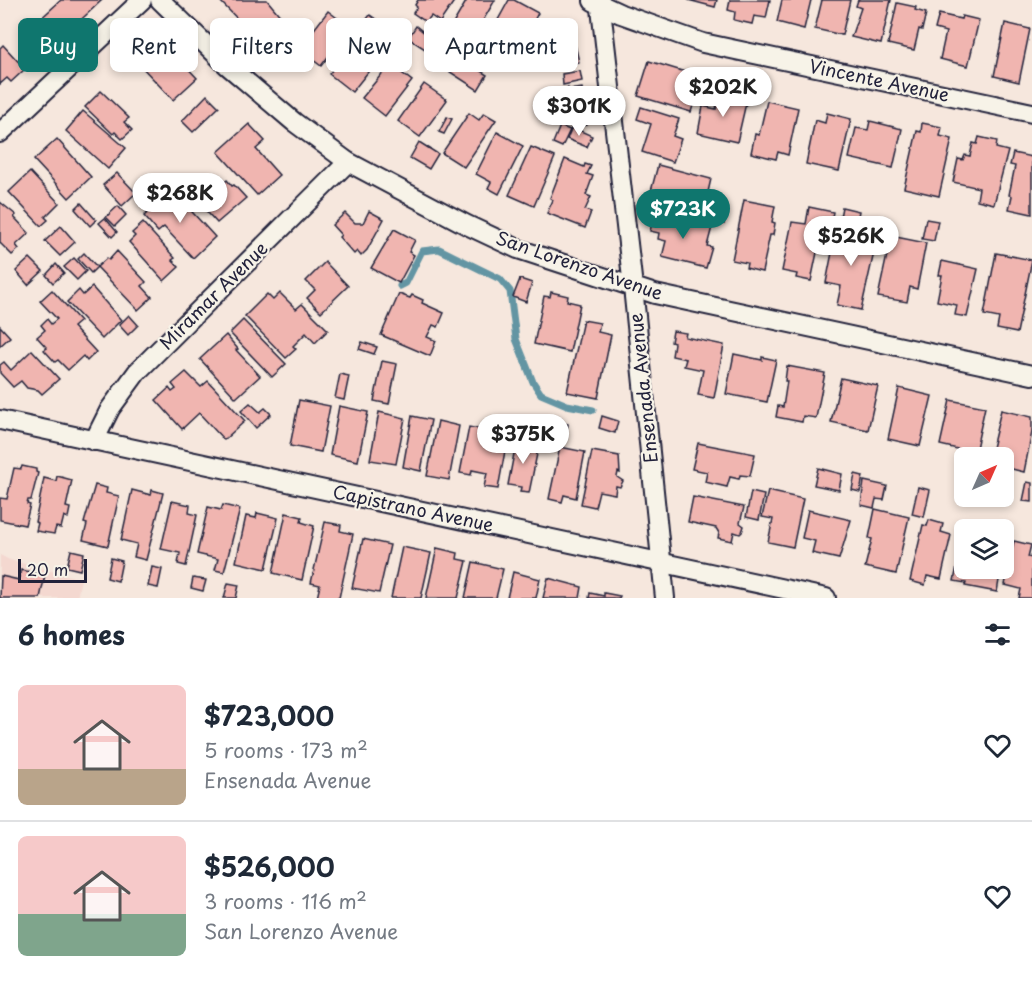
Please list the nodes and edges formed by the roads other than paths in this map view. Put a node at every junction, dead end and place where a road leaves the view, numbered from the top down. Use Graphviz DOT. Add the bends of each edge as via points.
graph roads {
  1 [pos="142,0"];
  2 [pos="160,0"];
  3 [pos="598,2"];
  4 [pos="1032,113"];
  5 [pos="0,133"];
  6 [pos="348,162"];
  7 [pos="633,287"];
  8 [pos="1032,375"];
  9 [pos="0,420"];
  10 [pos="94,441"];
  11 [pos="662,563"];
  12 [pos="665,598"];
  13 [pos="826,598"];
  1 -- 5 [label="street"];
  2 -- 6 [label="street, San Lorenzo Avenue" via="294,123"];
  3 -- 4 [label="street, Vincente Avenue" via="703,43"];
  3 -- 7 [label="street, Ensenada Avenue"];
  6 -- 7 [label="street, San Lorenzo Avenue" via="518,249"];
  6 -- 10 [label="street, Miramar Avenue" via="137,372 110,409"];
  7 -- 8 [label="street, San Lorenzo Avenue"];
  7 -- 11 [label="street, Ensenada Avenue"];
  9 -- 10 [label="street, Capistrano Avenue"];
  10 -- 11 [label="street, Capistrano Avenue"];
  11 -- 12 [label="street, Ensenada Avenue"];
  11 -- 13 [label="street, Capistrano Avenue"];
}
